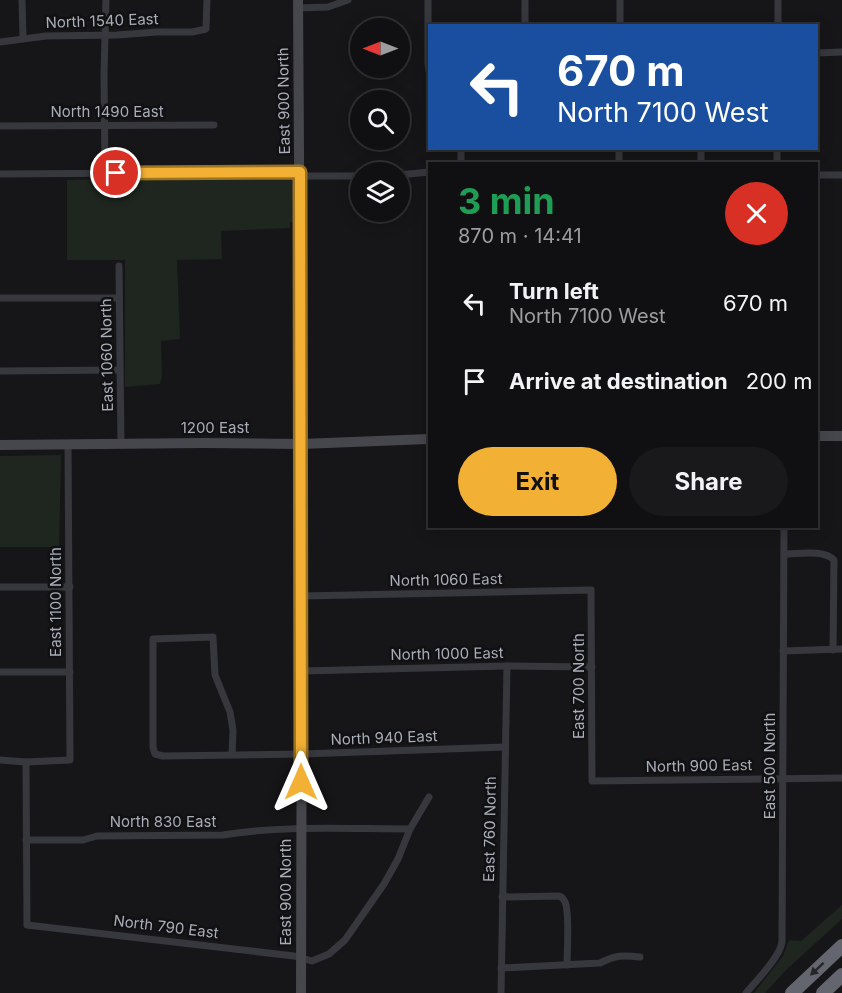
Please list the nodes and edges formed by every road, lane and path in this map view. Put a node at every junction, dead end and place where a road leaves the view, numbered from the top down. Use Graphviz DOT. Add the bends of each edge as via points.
graph roads {
  1 [pos="22,0"];
  2 [pos="106,0"];
  3 [pos="207,0"];
  4 [pos="348,0"];
  5 [pos="428,0"];
  6 [pos="525,0"];
  7 [pos="620,0"];
  8 [pos="778,0"];
  9 [pos="298,4"];
  10 [pos="428,24"];
  11 [pos="428,24"];
  12 [pos="525,24"];
  13 [pos="620,24"];
  14 [pos="778,24"];
  15 [pos="105,36"];
  16 [pos="23,38"];
  17 [pos="0,42"];
  18 [pos="842,52"];
  19 [pos="818,53"];
  20 [pos="428,63"];
  21 [pos="214,124"];
  22 [pos="105,125"];
  23 [pos="0,126"];
  24 [pos="105,168"];
  25 [pos="428,172"];
  26 [pos="0,174"];
  27 [pos="300,174"];
  28 [pos="410,174"];
  29 [pos="818,175"];
  30 [pos="842,175"];
  31 [pos="350,176"];
  32 [pos="119,266"];
  33 [pos="0,298"];
  34 [pos="119,298"];
  35 [pos="0,370"];
  36 [pos="120,370"];
  37 [pos="818,436"];
  38 [pos="842,436"];
  39 [pos="428,439"];
  40 [pos="121,443"];
  41 [pos="68,444"];
  42 [pos="301,444"];
  43 [pos="0,445"];
  44 [pos="784,528"];
  45 [pos="784,554"];
  46 [pos="838,573"];
  47 [pos="0,587"];
  48 [pos="70,587"];
  49 [pos="591,590"];
  50 [pos="302,596"];
  51 [pos="833,650"];
  52 [pos="842,650"];
  53 [pos="783,651"];
  54 [pos="507,666"];
  55 [pos="592,667"];
  56 [pos="302,671"];
  57 [pos="0,672"];
  58 [pos="70,672"];
  59 [pos="505,747"];
  60 [pos="302,754"];
  61 [pos="232,755"];
  62 [pos="0,760"];
  63 [pos="26,762"];
  64 [pos="783,778"];
  65 [pos="842,778"];
  66 [pos="592,781"];
  67 [pos="429,797"];
  68 [pos="301,829"];
  69 [pos="410,829"];
  70 [pos="26,840"];
  71 [pos="502,897"];
  72 [pos="842,946"];
  73 [pos="301,957"];
  74 [pos="640,957"];
  75 [pos="567,965"];
  76 [pos="501,968"];
  77 [pos="842,975"];
  78 [pos="302,993"];
  79 [pos="501,993"];
  80 [pos="746,993"];
  81 [pos="792,993"];
  82 [pos="823,993"];
  1 -- 16 [label="street"];
  2 -- 15 [label="street"];
  3 -- 15 [label="street, North 1540 East" via="206,29"];
  4 -- 9 [label="street" via="328,7"];
  5 -- 11 [label="street"];
  6 -- 12 [label="street"];
  7 -- 13 [label="street"];
  8 -- 14 [label="street"];
  9 -- 27 [label="street, East 900 North"];
  10 -- 20 [label="street"];
  15 -- 16 [label="street, North 1540 East"];
  15 -- 22 [label="street"];
  16 -- 17 [label="street, North 1540 East"];
  18 -- 19 [label="street"];
  21 -- 22 [label="street, North 1490 East"];
  22 -- 23 [label="street, North 1490 East"];
  22 -- 24 [label="street"];
  25 -- 28 [label="street"];
  26 -- 27 [label="street"];
  27 -- 31 [label="street"];
  27 -- 42 [label="street, East 900 North"];
  29 -- 30 [label="street"];
  32 -- 34 [label="street, East 1060 North"];
  33 -- 34 [label="street"];
  34 -- 36 [label="street, East 1060 North"];
  35 -- 36 [label="street"];
  36 -- 40 [label="street, East 1060 North"];
  37 -- 38 [label="street"];
  39 -- 42 [label="street, 1200 East"];
  40 -- 41 [label="street, 1200 East"];
  40 -- 42 [label="street, 1200 East"];
  41 -- 43 [label="street, 1200 East"];
  41 -- 48 [label="street, East 1100 North"];
  42 -- 50 [label="street, East 900 North"];
  44 -- 45 [label="street, East 500 North"];
  45 -- 46 [label="street" via="822,553 834,560"];
  45 -- 53 [label="street, East 500 North"];
  46 -- 51 [label="street"];
  47 -- 48 [label="street"];
  48 -- 58 [label="street, East 1100 North"];
  49 -- 50 [label="street, North 1060 East"];
  49 -- 55 [label="street, East 700 North"];
  50 -- 56 [label="street, East 900 North"];
  51 -- 52 [label="street"];
  51 -- 53 [label="street"];
  53 -- 64 [label="street, East 500 North"];
  54 -- 55 [label="street, North 1000 East"];
  54 -- 56 [label="street, North 1000 East"];
  54 -- 59 [label="street, East 760 North"];
  55 -- 66 [label="street, East 700 North"];
  56 -- 60 [label="street, East 900 North"];
  57 -- 58 [label="street"];
  58 -- 63 [label="street, East 1100 North" via="70,760"];
  59 -- 60 [label="street, North 940 East"];
  59 -- 71 [label="street, East 760 North"];
  60 -- 61 [label="street, North 940 East"];
  60 -- 68 [label="street, East 900 North"];
  61 -- 61 [label="street, North 940 East" via="233,730 215,675 213,637 153,639 155,754"];
  62 -- 63 [label="street"];
  63 -- 70 [label="street"];
  64 -- 65 [label="street, North 900 East"];
  64 -- 66 [label="street, North 900 East"];
  64 -- 80 [label="street, East 500 North" via="781,947"];
  67 -- 69 [label="street"];
  68 -- 69 [label="street, North 830 East"];
  68 -- 70 [label="street, North 830 East"];
  68 -- 73 [label="street, East 900 North"];
  69 -- 73 [label="street, North 790 East" via="384,884 345,940 329,954 312,961"];
  70 -- 73 [label="street, North 790 East" via="27,925"];
  71 -- 75 [label="street" via="563,898 567,913"];
  71 -- 76 [label="street, East 760 North"];
  72 -- 81 [label="highway, one-way"];
  73 -- 78 [label="street, East 900 North"];
  74 -- 75 [label="street" via="623,955 600,963"];
  75 -- 76 [label="street"];
  76 -- 79 [label="street, East 760 North"];
  77 -- 82 [label="highway"];
}
